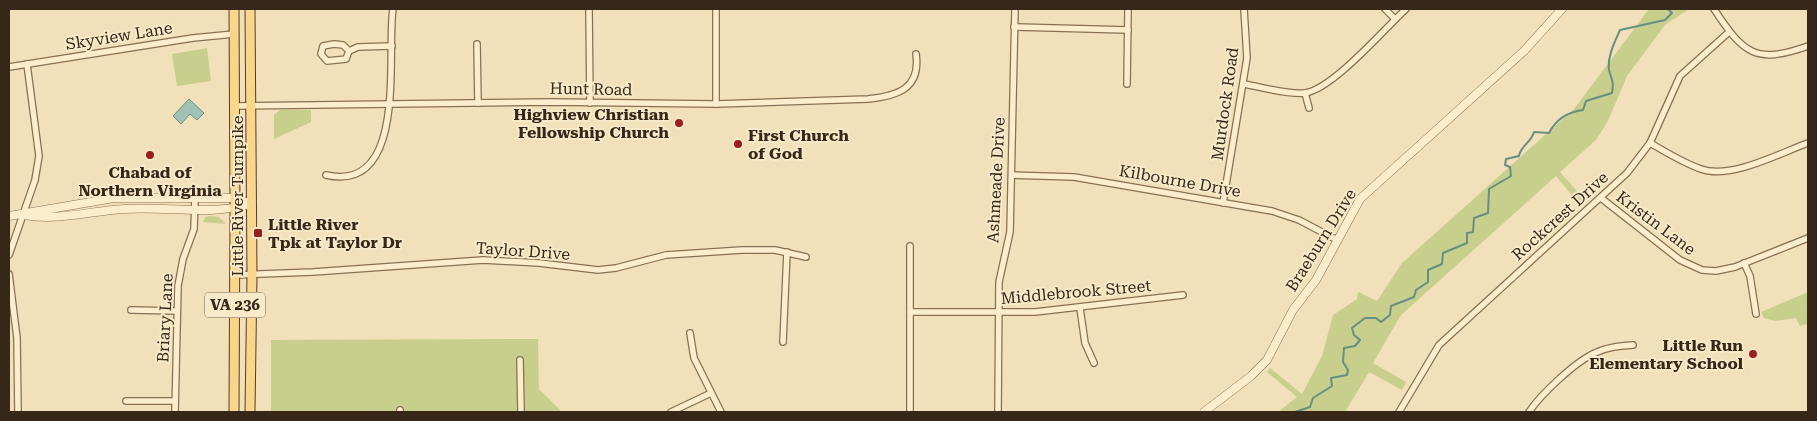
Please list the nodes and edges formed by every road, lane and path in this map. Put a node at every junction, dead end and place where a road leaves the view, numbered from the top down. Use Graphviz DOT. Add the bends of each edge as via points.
graph roads {
  1 [pos="234,9"];
  2 [pos="250,9"];
  3 [pos="393,9"];
  4 [pos="589,9"];
  5 [pos="716,9"];
  6 [pos="1015,9"];
  7 [pos="1128,9"];
  8 [pos="1244,9"];
  9 [pos="1385,9"];
  10 [pos="1406,9"];
  11 [pos="1562,9"];
  12 [pos="1714,9"];
  13 [pos="1395,19"];
  14 [pos="1014,27"];
  15 [pos="1128,30"];
  16 [pos="1729,32"];
  17 [pos="234,34"];
  18 [pos="476,44"];
  19 [pos="392,46"];
  20 [pos="1808,46"];
  21 [pos="349,51"];
  22 [pos="916,54"];
  23 [pos="27,64"];
  24 [pos="9,66"];
  25 [pos="1127,84"];
  26 [pos="1244,84"];
  27 [pos="1305,93"];
  28 [pos="389,103"];
  29 [pos="478,103"];
  30 [pos="590,103"];
  31 [pos="716,104"];
  32 [pos="235,106"];
  33 [pos="252,106"];
  34 [pos="1309,108"];
  35 [pos="1650,143"];
  36 [pos="1808,143"];
  37 [pos="326,175"];
  38 [pos="1012,175"];
  39 [pos="195,198"];
  40 [pos="235,198"];
  41 [pos="1601,198"];
  42 [pos="1223,203"];
  43 [pos="251,204"];
  44 [pos="195,209"];
  45 [pos="236,209"];
  46 [pos="22,215"];
  47 [pos="9,216"];
  48 [pos="1808,238"];
  49 [pos="1338,240"];
  50 [pos="910,246"];
  51 [pos="787,252"];
  52 [pos="9,255"];
  53 [pos="806,256"];
  54 [pos="1744,263"];
  55 [pos="9,274"];
  56 [pos="235,275"];
  57 [pos="252,275"];
  58 [pos="1184,295"];
  59 [pos="1080,308"];
  60 [pos="131,310"];
  61 [pos="177,311"];
  62 [pos="910,312"];
  63 [pos="998,313"];
  64 [pos="1756,314"];
  65 [pos="690,333"];
  66 [pos="783,342"];
  67 [pos="1633,345"];
  68 [pos="520,360"];
  69 [pos="1094,363"];
  70 [pos="711,393"];
  71 [pos="126,401"];
  72 [pos="175,402"];
  73 [pos="18,412"];
  74 [pos="175,412"];
  75 [pos="234,412"];
  76 [pos="250,412"];
  77 [pos="521,412"];
  78 [pos="671,412"];
  79 [pos="721,412"];
  80 [pos="910,412"];
  81 [pos="998,412"];
  82 [pos="1204,412"];
  83 [pos="1399,412"];
  84 [pos="1529,412"];
  1 -- 17 [label="main road, Little River Turnpike / VA 236"];
  2 -- 33 [label="main road, Little River Turnpike / VA 236"];
  3 -- 19 [label="street"];
  4 -- 30 [label="street"];
  5 -- 31 [label="street"];
  6 -- 14 [label="street, Ashmeade Drive"];
  7 -- 15 [label="street"];
  8 -- 26 [label="street, Murdock Road" via="1248,46"];
  9 -- 13 [label="street"];
  10 -- 13 [label="street"];
  11 -- 49 [label="street, Braeburn Drive" via="1524,52 1367,193 1354,207"];
  12 -- 16 [label="street"];
  13 -- 27 [label="street" via="1336,77"];
  14 -- 15 [label="street"];
  14 -- 38 [label="street, Ashmeade Drive"];
  15 -- 25 [label="street"];
  16 -- 20 [label="street" via="1744,47 1764,55 1785,54"];
  16 -- 35 [label="street, Rockcrest Drive" via="1680,76"];
  17 -- 23 [label="street, Skyview Lane"];
  17 -- 32 [label="main road, Little River Turnpike / VA 236"];
  18 -- 29 [label="street"];
  19 -- 21 [label="street" via="358,47"];
  19 -- 28 [label="street"];
  21 -- 21 [label="street" via="343,45 328,44 323,46 321,54 326,61 341,61 346,59"];
  22 -- 31 [label="street, Hunt Road" via="918,67 914,80 891,96"];
  23 -- 24 [label="street, Skyview Lane"];
  23 -- 46 [label="street" via="39,156 35,180"];
  26 -- 27 [label="street"];
  26 -- 42 [label="street, Murdock Road"];
  27 -- 34 [label="street"];
  28 -- 29 [label="street, Hunt Road"];
  28 -- 33 [label="street, Hunt Road"];
  28 -- 37 [label="street" via="383,142 374,159 351,175"];
  29 -- 30 [label="street, Hunt Road"];
  30 -- 31 [label="street, Hunt Road"];
  32 -- 33 [label="street, Hunt Road"];
  32 -- 40 [label="main road, Little River Turnpike / VA 236"];
  33 -- 43 [label="main road, Little River Turnpike / VA 236"];
  35 -- 36 [label="street" via="1702,170 1717,172 1736,169"];
  35 -- 41 [label="street, Rockcrest Drive" via="1628,172"];
  38 -- 42 [label="street, Kilbourne Drive" via="1074,177"];
  38 -- 63 [label="street, Ashmeade Drive" via="1010,232 999,282"];
  39 -- 40 [label="street"];
  39 -- 44 [label="street, Briary Lane"];
  39 -- 46 [label="street" via="114,198 51,207"];
  40 -- 43 [label="street"];
  40 -- 45 [label="main road, Little River Turnpike / VA 236"];
  41 -- 54 [label="street, Kristin Lane" via="1691,267 1716,271"];
  41 -- 83 [label="street, Rockcrest Drive" via="1439,345"];
  42 -- 49 [label="street, Kilbourne Drive" via="1287,215"];
  43 -- 45 [label="street"];
  43 -- 57 [label="main road, Little River Turnpike / VA 236"];
  44 -- 45 [label="street"];
  44 -- 46 [label="street" via="124,209 50,217"];
  44 -- 61 [label="street, Briary Lane" via="194,229 180,273"];
  45 -- 56 [label="main road, Little River Turnpike / VA 236"];
  46 -- 47 [label="street"];
  46 -- 52 [label="street"];
  48 -- 54 [label="street, Kristin Lane"];
  49 -- 82 [label="street, Braeburn Drive" via="1316,280 1293,310 1266,360 1251,376"];
  50 -- 62 [label="street"];
  51 -- 53 [label="street, Taylor Drive"];
  51 -- 57 [label="street, Taylor Drive" via="742,250 666,255 598,270 483,260"];
  51 -- 66 [label="street"];
  54 -- 64 [label="street" via="1750,276"];
  55 -- 73 [label="street" via="17,338"];
  56 -- 57 [label="street, Taylor Drive"];
  56 -- 75 [label="main road, Little River Turnpike / VA 236"];
  57 -- 76 [label="main road, Little River Turnpike / VA 236"];
  58 -- 59 [label="street, Middlebrook Street"];
  59 -- 63 [label="street, Middlebrook Street"];
  59 -- 69 [label="street" via="1083,332"];
  60 -- 61 [label="street"];
  61 -- 72 [label="street, Briary Lane"];
  62 -- 63 [label="street, Middlebrook Street"];
  62 -- 80 [label="street"];
  63 -- 81 [label="street, Ashmeade Drive"];
  65 -- 70 [label="street" via="694,358"];
  67 -- 84 [label="street" via="1602,350 1590,356"];
  68 -- 77 [label="street"];
  70 -- 78 [label="street"];
  70 -- 79 [label="street"];
  71 -- 72 [label="street"];
  72 -- 74 [label="street, Briary Lane"];
}
